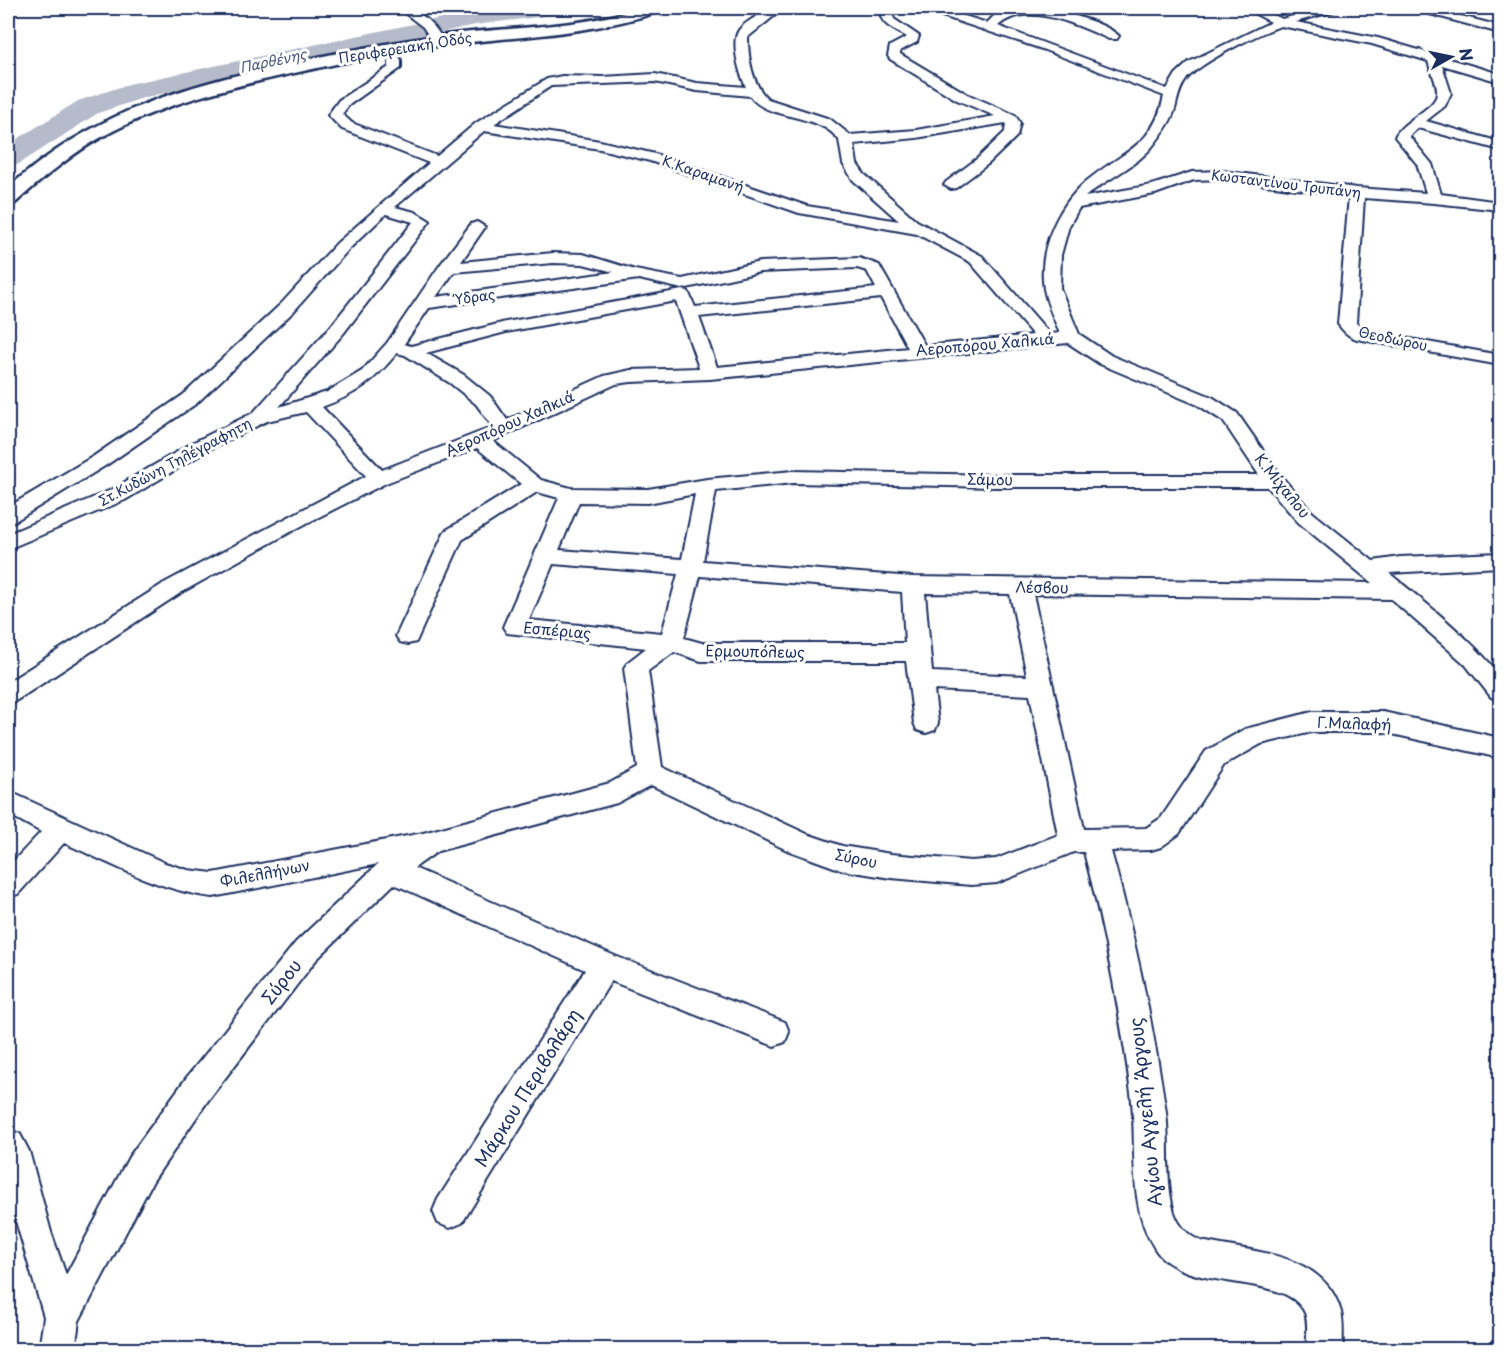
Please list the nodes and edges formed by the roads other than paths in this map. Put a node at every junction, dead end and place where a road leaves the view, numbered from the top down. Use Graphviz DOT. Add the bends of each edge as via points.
graph roads {
  1 [pos="403,8"];
  2 [pos="655,8"];
  3 [pos="778,8"];
  4 [pos="885,8"];
  5 [pos="928,8"];
  6 [pos="1252,8"];
  7 [pos="1334,8"];
  8 [pos="1419,8"];
  9 [pos="1307,11"];
  10 [pos="1282,23"];
  11 [pos="991,26"];
  12 [pos="1500,30"];
  13 [pos="433,34"];
  14 [pos="1113,36"];
  15 [pos="389,48"];
  16 [pos="1433,58"];
  17 [pos="1500,78"];
  18 [pos="753,92"];
  19 [pos="1171,94"];
  20 [pos="1010,118"];
  21 [pos="1416,123"];
  22 [pos="481,126"];
  23 [pos="846,140"];
  24 [pos="1500,146"];
  25 [pos="439,162"];
  26 [pos="951,185"];
  27 [pos="1357,193"];
  28 [pos="1434,198"];
  29 [pos="8,199"];
  30 [pos="1074,204"];
  31 [pos="1500,206"];
  32 [pos="383,209"];
  33 [pos="477,227"];
  34 [pos="922,230"];
  35 [pos="446,268"];
  36 [pos="639,274"];
  37 [pos="682,290"];
  38 [pos="886,292"];
  39 [pos="423,304"];
  40 [pos="689,313"];
  41 [pos="1071,337"];
  42 [pos="1046,340"];
  43 [pos="402,349"];
  44 [pos="918,350"];
  45 [pos="1500,360"];
  46 [pos="710,373"];
  47 [pos="309,405"];
  48 [pos="260,417"];
  49 [pos="503,428"];
  50 [pos="480,440"];
  51 [pos="379,478"];
  52 [pos="1274,481"];
  53 [pos="534,485"];
  54 [pos="707,485"];
  55 [pos="572,495"];
  56 [pos="8,516"];
  57 [pos="8,542"];
  58 [pos="547,556"];
  59 [pos="1500,560"];
  60 [pos="691,568"];
  61 [pos="1370,569"];
  62 [pos="913,585"];
  63 [pos="1020,588"];
  64 [pos="1394,591"];
  65 [pos="408,636"];
  66 [pos="671,642"];
  67 [pos="917,652"];
  68 [pos="922,681"];
  69 [pos="1040,686"];
  70 [pos="1500,691"];
  71 [pos="8,694"];
  72 [pos="926,723"];
  73 [pos="1500,748"];
  74 [pos="650,773"];
  75 [pos="8,802"];
  76 [pos="60,830"];
  77 [pos="1084,841"];
  78 [pos="429,842"];
  79 [pos="390,870"];
  80 [pos="8,886"];
  81 [pos="605,965"];
  82 [pos="774,1032"];
  83 [pos="8,1146"];
  84 [pos="450,1211"];
  85 [pos="59,1333"];
  86 [pos="1325,1350"];
  1 -- 13 [label="street"];
  2 -- 13 [label="main road, Περιφερειακή Οδός" via="585,24"];
  3 -- 18 [label="street" via="742,35"];
  4 -- 20 [label="street" via="887,21 914,39 894,49 894,56 962,97"];
  5 -- 11 [label="street"];
  6 -- 10 [label="street"];
  7 -- 9 [label="street"];
  8 -- 12 [label="street"];
  9 -- 10 [label="street"];
  10 -- 16 [label="street" via="1365,39"];
  10 -- 19 [label="street" via="1193,65"];
  11 -- 14 [label="street" via="1005,13 1015,10 1045,10"];
  11 -- 19 [label="street"];
  13 -- 15 [label="main road, Περιφερειακή Οδός"];
  15 -- 25 [label="street" via="394,68 344,103 336,115 346,126"];
  15 -- 29 [label="main road, Περιφερειακή Οδός" via="219,85 146,109 79,141"];
  16 -- 17 [label="street"];
  16 -- 21 [label="street" via="1443,98"];
  18 -- 22 [label="street" via="696,87 655,78 562,80 541,86"];
  18 -- 23 [label="street" via="763,102 825,122"];
  19 -- 30 [label="street" via="1162,123 1145,147 1087,187"];
  20 -- 23 [label="street" via="916,134"];
  20 -- 26 [label="street" via="1012,133"];
  21 -- 24 [label="street"];
  21 -- 28 [label="street" via="1402,137 1430,171"];
  22 -- 25 [label="street"];
  22 -- 34 [label="street, Κ.Καραμανή" via="656,158 804,210"];
  23 -- 34 [label="street" via="850,164 858,177 900,216"];
  25 -- 32 [label="street"];
  27 -- 28 [label="street, Κωσταντίνου Τρυπάνη"];
  27 -- 30 [label="street, Κωσταντίνου Τρυπάνη" via="1205,175"];
  27 -- 45 [label="street, Θεοδώρου" via="1347,324 1351,330"];
  28 -- 31 [label="street, Κωσταντίνου Τρυπάνη"];
  30 -- 41 [label="street" via="1061,226 1053,255 1052,288"];
  32 -- 48 [label="street, Στ.Κυδώνη Τηλέγραφητη" via="420,218 421,225 337,330"];
  32 -- 56 [label="street" via="288,307 190,399 101,460"];
  33 -- 35 [label="street"];
  34 -- 42 [label="street" via="976,259"];
  35 -- 36 [label="street" via="570,258"];
  35 -- 39 [label="street"];
  36 -- 37 [label="street, Ύδρας"];
  36 -- 39 [label="street, Ύδρας"];
  37 -- 38 [label="street, Ύδρας" via="760,267 859,263 873,268"];
  37 -- 40 [label="street"];
  37 -- 43 [label="street"];
  38 -- 40 [label="street"];
  38 -- 44 [label="street, Ύδρας"];
  39 -- 43 [label="street"];
  40 -- 46 [label="street"];
  41 -- 42 [label="street, Αεροπόρου Χαλκιά"];
  41 -- 52 [label="street, Κ.Μίχαλου" via="1106,360 1205,400 1230,417"];
  42 -- 44 [label="street, Αεροπόρου Χαλκιά"];
  43 -- 47 [label="street" via="355,385"];
  43 -- 49 [label="street" via="457,379 483,400"];
  44 -- 46 [label="street, Αεροπόρου Χαλκιά"];
  46 -- 49 [label="street, Αεροπόρου Χαλκιά" via="610,380"];
  47 -- 48 [label="street"];
  47 -- 51 [label="street"];
  48 -- 57 [label="street, Στ.Κυδώνη Τηλέγραφητη" via="118,495"];
  49 -- 50 [label="street, Αεροπόρου Χαλκιά"];
  50 -- 51 [label="street, Αεροπόρου Χαλκιά"];
  50 -- 53 [label="street"];
  51 -- 71 [label="street, Αεροπόρου Χαλκιά" via="174,587"];
  52 -- 54 [label="street, Σάμου" via="793,477"];
  52 -- 61 [label="street, Κ.Μίχαλου" via="1305,517"];
  53 -- 55 [label="street, Σάμου"];
  53 -- 65 [label="street" via="453,536"];
  54 -- 55 [label="street, Σάμου" via="648,496"];
  54 -- 60 [label="street"];
  55 -- 58 [label="street, Εσπέριας"];
  58 -- 60 [label="street"];
  58 -- 66 [label="street, Εσπέριας" via="515,627"];
  59 -- 61 [label="street"];
  60 -- 62 [label="street, Λέσβου"];
  60 -- 66 [label="street"];
  61 -- 64 [label="street, Κ.Μίχαλου"];
  62 -- 63 [label="street, Λέσβου"];
  62 -- 67 [label="street"];
  63 -- 64 [label="street, Λέσβου"];
  63 -- 69 [label="street"];
  64 -- 70 [label="street, Κ.Μίχαλου" via="1473,658"];
  66 -- 67 [label="street, Ερμουπόλεως" via="717,653"];
  66 -- 74 [label="street" via="636,668"];
  67 -- 68 [label="street"];
  68 -- 69 [label="street"];
  68 -- 72 [label="street"];
  69 -- 77 [label="street"];
  73 -- 77 [label="street, Γ.Μαλαφή" via="1383,722 1312,722 1254,736 1215,758 1170,826 1151,839"];
  74 -- 77 [label="street, Σύρου" via="797,842 862,862 938,871 997,871"];
  74 -- 78 [label="street, Σύρου" via="617,792"];
  75 -- 76 [label="street, Φιλελλήνων"];
  76 -- 78 [label="street, Φιλελλήνων" via="158,872 213,885"];
  76 -- 80 [label="street"];
  77 -- 86 [label="street, Αγίου Αγγελή Άργους" via="1107,885 1134,1007 1150,1117 1159,1220 1168,1240 1186,1255 1298,1279 1314,1293 1322,1309"];
  78 -- 79 [label="street, Σύρου"];
  79 -- 81 [label="street"];
  79 -- 85 [label="street, Σύρου" via="306,951 198,1088 141,1169"];
  81 -- 82 [label="street"];
  81 -- 84 [label="street, Μάρκου Περιβολάρη"];
  83 -- 85 [label="street" via="13,1151"];
}
